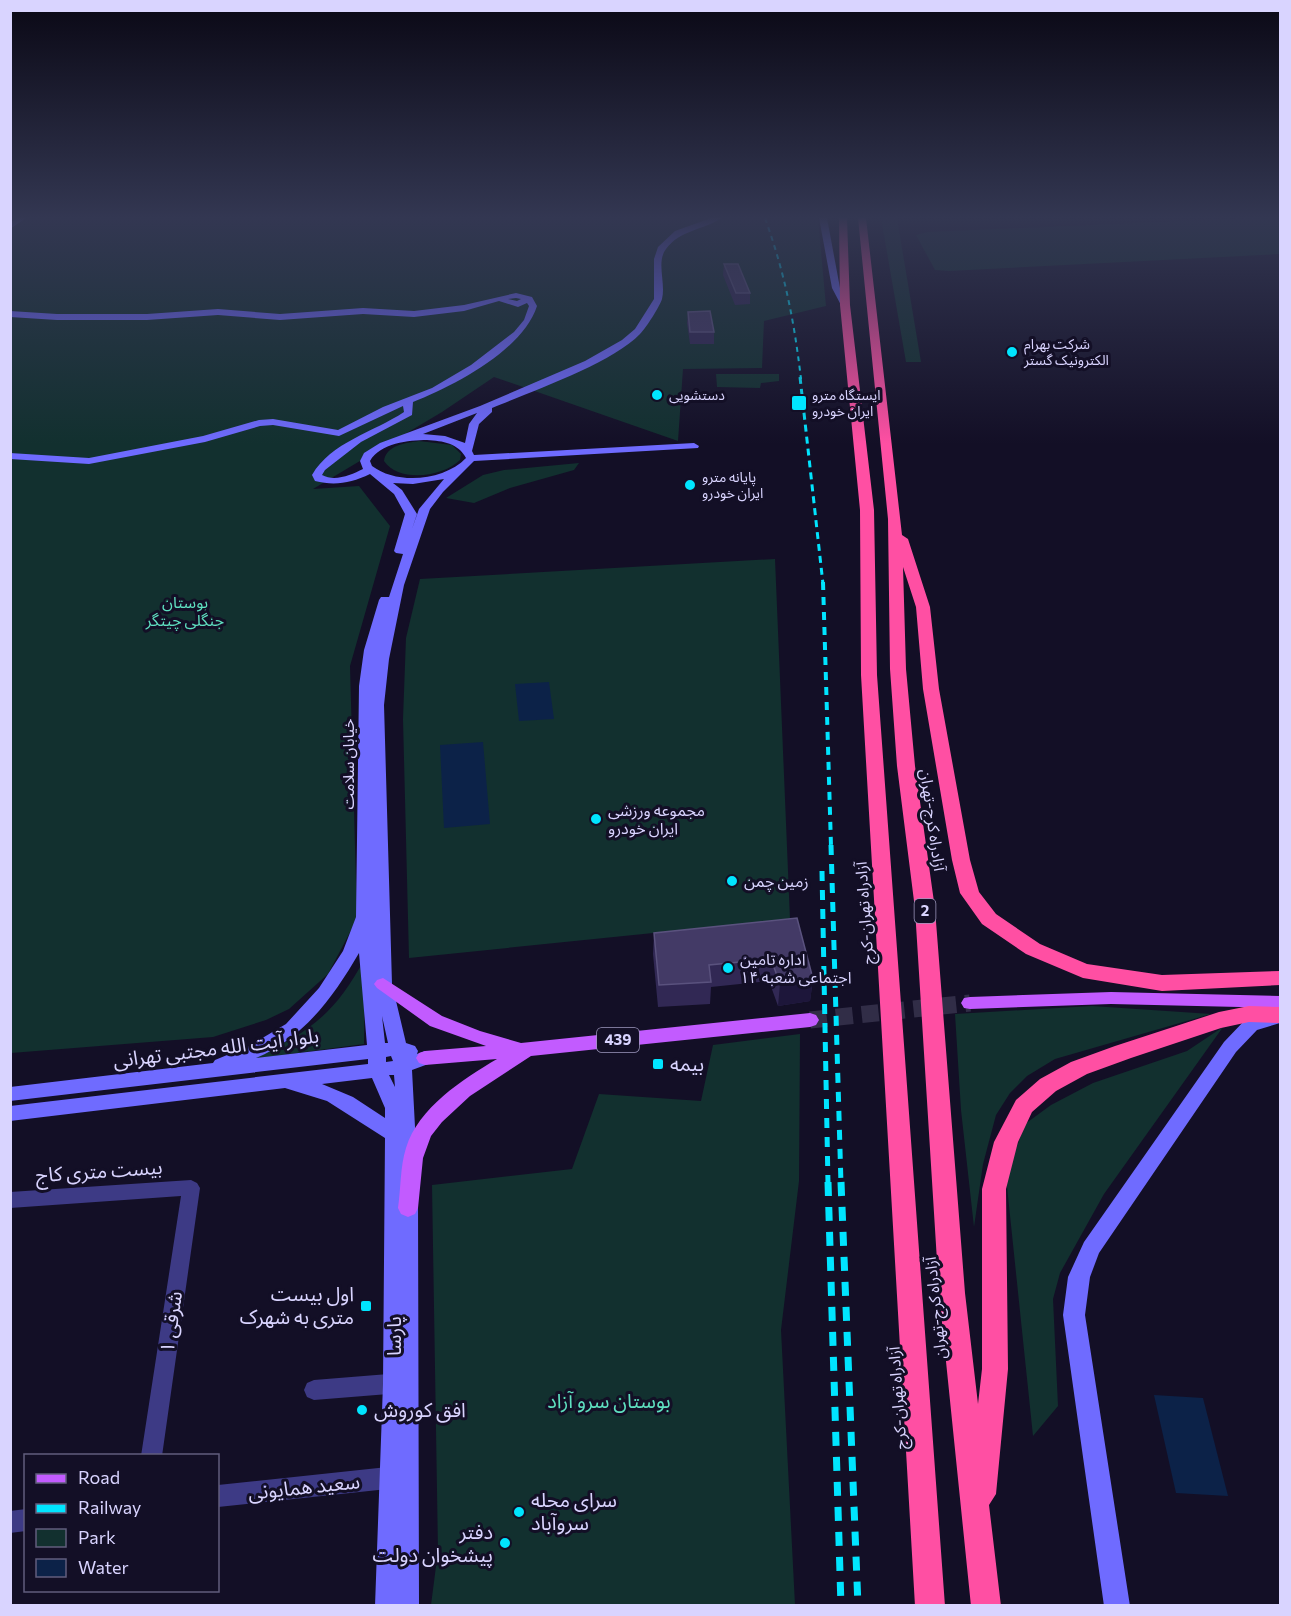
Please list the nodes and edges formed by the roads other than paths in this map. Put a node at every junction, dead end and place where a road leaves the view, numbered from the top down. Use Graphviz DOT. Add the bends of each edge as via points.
graph roads {
  1 [pos="659,293"];
  2 [pos="663,293"];
  3 [pos="839,293"];
  4 [pos="845,293"];
  5 [pos="870,293"];
  6 [pos="528,298"];
  7 [pos="508,301"];
  8 [pos="845,305"];
  9 [pos="532,312"];
  10 [pos="10,314"];
  11 [pos="408,402"];
  12 [pos="396,440"];
  13 [pos="694,446"];
  14 [pos="470,453"];
  15 [pos="10,456"];
  16 [pos="461,470"];
  17 [pos="374,472"];
  18 [pos="895,519"];
  19 [pos="364,915"];
  20 [pos="1281,978"];
  21 [pos="383,984"];
  22 [pos="1281,1002"];
  23 [pos="970,1003"];
  24 [pos="1281,1016"];
  25 [pos="810,1020"];
  26 [pos="530,1049"];
  27 [pos="377,1061"];
  28 [pos="403,1066"];
  29 [pos="199,1073"];
  30 [pos="271,1082"];
  31 [pos="10,1094"];
  32 [pos="10,1114"];
  33 [pos="395,1135"];
  34 [pos="190,1188"];
  35 [pos="11,1203"];
  36 [pos="408,1208"];
  37 [pos="401,1383"];
  38 [pos="314,1390"];
  39 [pos="151,1454"];
  40 [pos="400,1477"];
  41 [pos="219,1496"];
  42 [pos="979,1528"];
  43 [pos="388,1605"];
  44 [pos="406,1605"];
  45 [pos="930,1605"];
  46 [pos="986,1605"];
  47 [pos="1117,1605"];
  1 -- 12 [label="main road" via="638,331 609,352 483,408"];
  2 -- 14 [label="main road" via="662,305 630,344 488,411 473,423"];
  3 -- 8 [label="main road"];
  4 -- 8 [label="highway, آزادراه تهران-کرج"];
  5 -- 18 [label="highway, آزادراه کرج-تهران / 2"];
  6 -- 7 [label="main road" via="516,295"];
  6 -- 7 [label="main road" via="524,303"];
  6 -- 9 [label="main road"];
  7 -- 9 [label="main road"];
  7 -- 10 [label="main road" via="426,313 353,311 280,317 218,312 147,317"];
  8 -- 45 [label="highway, آزادراه تهران-کرج" via="867,510 870,687"];
  9 -- 11 [label="main road" via="517,334 497,350 435,390"];
  11 -- 15 [label="main road" via="339,434 273,422 89,461"];
  11 -- 17 [label="main road" via="409,412 357,440 317,475 329,482 342,482"];
  12 -- 14 [label="main road" via="439,438 461,444"];
  12 -- 17 [label="main road" via="367,456 366,463"];
  13 -- 14 [label="main road"];
  14 -- 16 [label="main road, خیابان سلامت"];
  16 -- 17 [label="main road" via="409,481"];
  16 -- 21 [label="main road, خیابان سلامت" via="425,509 398,585 382,659 377,716"];
  17 -- 19 [label="main road, خیابان سلامت" via="398,492 411,514 370,650"];
  18 -- 20 [label="highway" via="923,607 931,688 961,860 970,893 989,920 1033,950 1083,971 1162,983"];
  18 -- 42 [label="highway, آزادراه کرج-تهران / 2" via="898,669 905,755 925,909 952,1293"];
  19 -- 27 [label="main road, خیابان سلامت"];
  19 -- 29 [label="main road" via="351,952 325,992 291,1029 255,1051"];
  21 -- 26 [label="main road" via="436,1021 477,1037"];
  21 -- 28 [label="main road, خیابان سلامت"];
  22 -- 23 [label="main road" via="1091,998"];
  24 -- 42 [label="highway" via="1249,1014 1220,1020 1123,1052 1048,1085 1024,1106 1006,1142 994,1189 995,1369"];
  24 -- 47 [label="main road" via="1251,1025 1230,1047 1092,1248 1078,1277 1074,1315"];
  25 -- 26 [label="main road, 439"];
  26 -- 28 [label="main road, 439" via="425,1058"];
  26 -- 36 [label="main road" via="495,1068 439,1113 417,1144"];
  27 -- 28 [label="main road, بلوار آیت الله مجتبی تهرانی"];
  27 -- 29 [label="main road, بلوار آیت الله مجتبی تهرانی"];
  27 -- 30 [label="main road, بلوار آیت الله مجتبی تهرانی"];
  27 -- 33 [label="main road, پارسا" via="394,1108"];
  28 -- 36 [label="main road, پارسا"];
  29 -- 31 [label="main road, بلوار آیت الله مجتبی تهرانی"];
  30 -- 32 [label="main road, بلوار آیت الله مجتبی تهرانی"];
  30 -- 33 [label="main road" via="302,1085 326,1093 351,1104"];
  33 -- 37 [label="main road, پارسا"];
  34 -- 35 [label="street, بیست متری کاج"];
  34 -- 39 [label="street, ۱ شرقی"];
  36 -- 37 [label="main road, پارسا"];
  37 -- 38 [label="street"];
  37 -- 40 [label="main road, پارسا"];
  40 -- 41 [label="street, سعید همایونی"];
  40 -- 43 [label="main road, پارسا"];
  40 -- 44 [label="main road, پارسا"];
  42 -- 46 [label="highway, آزادراه کرج-تهران / 2"];
}
